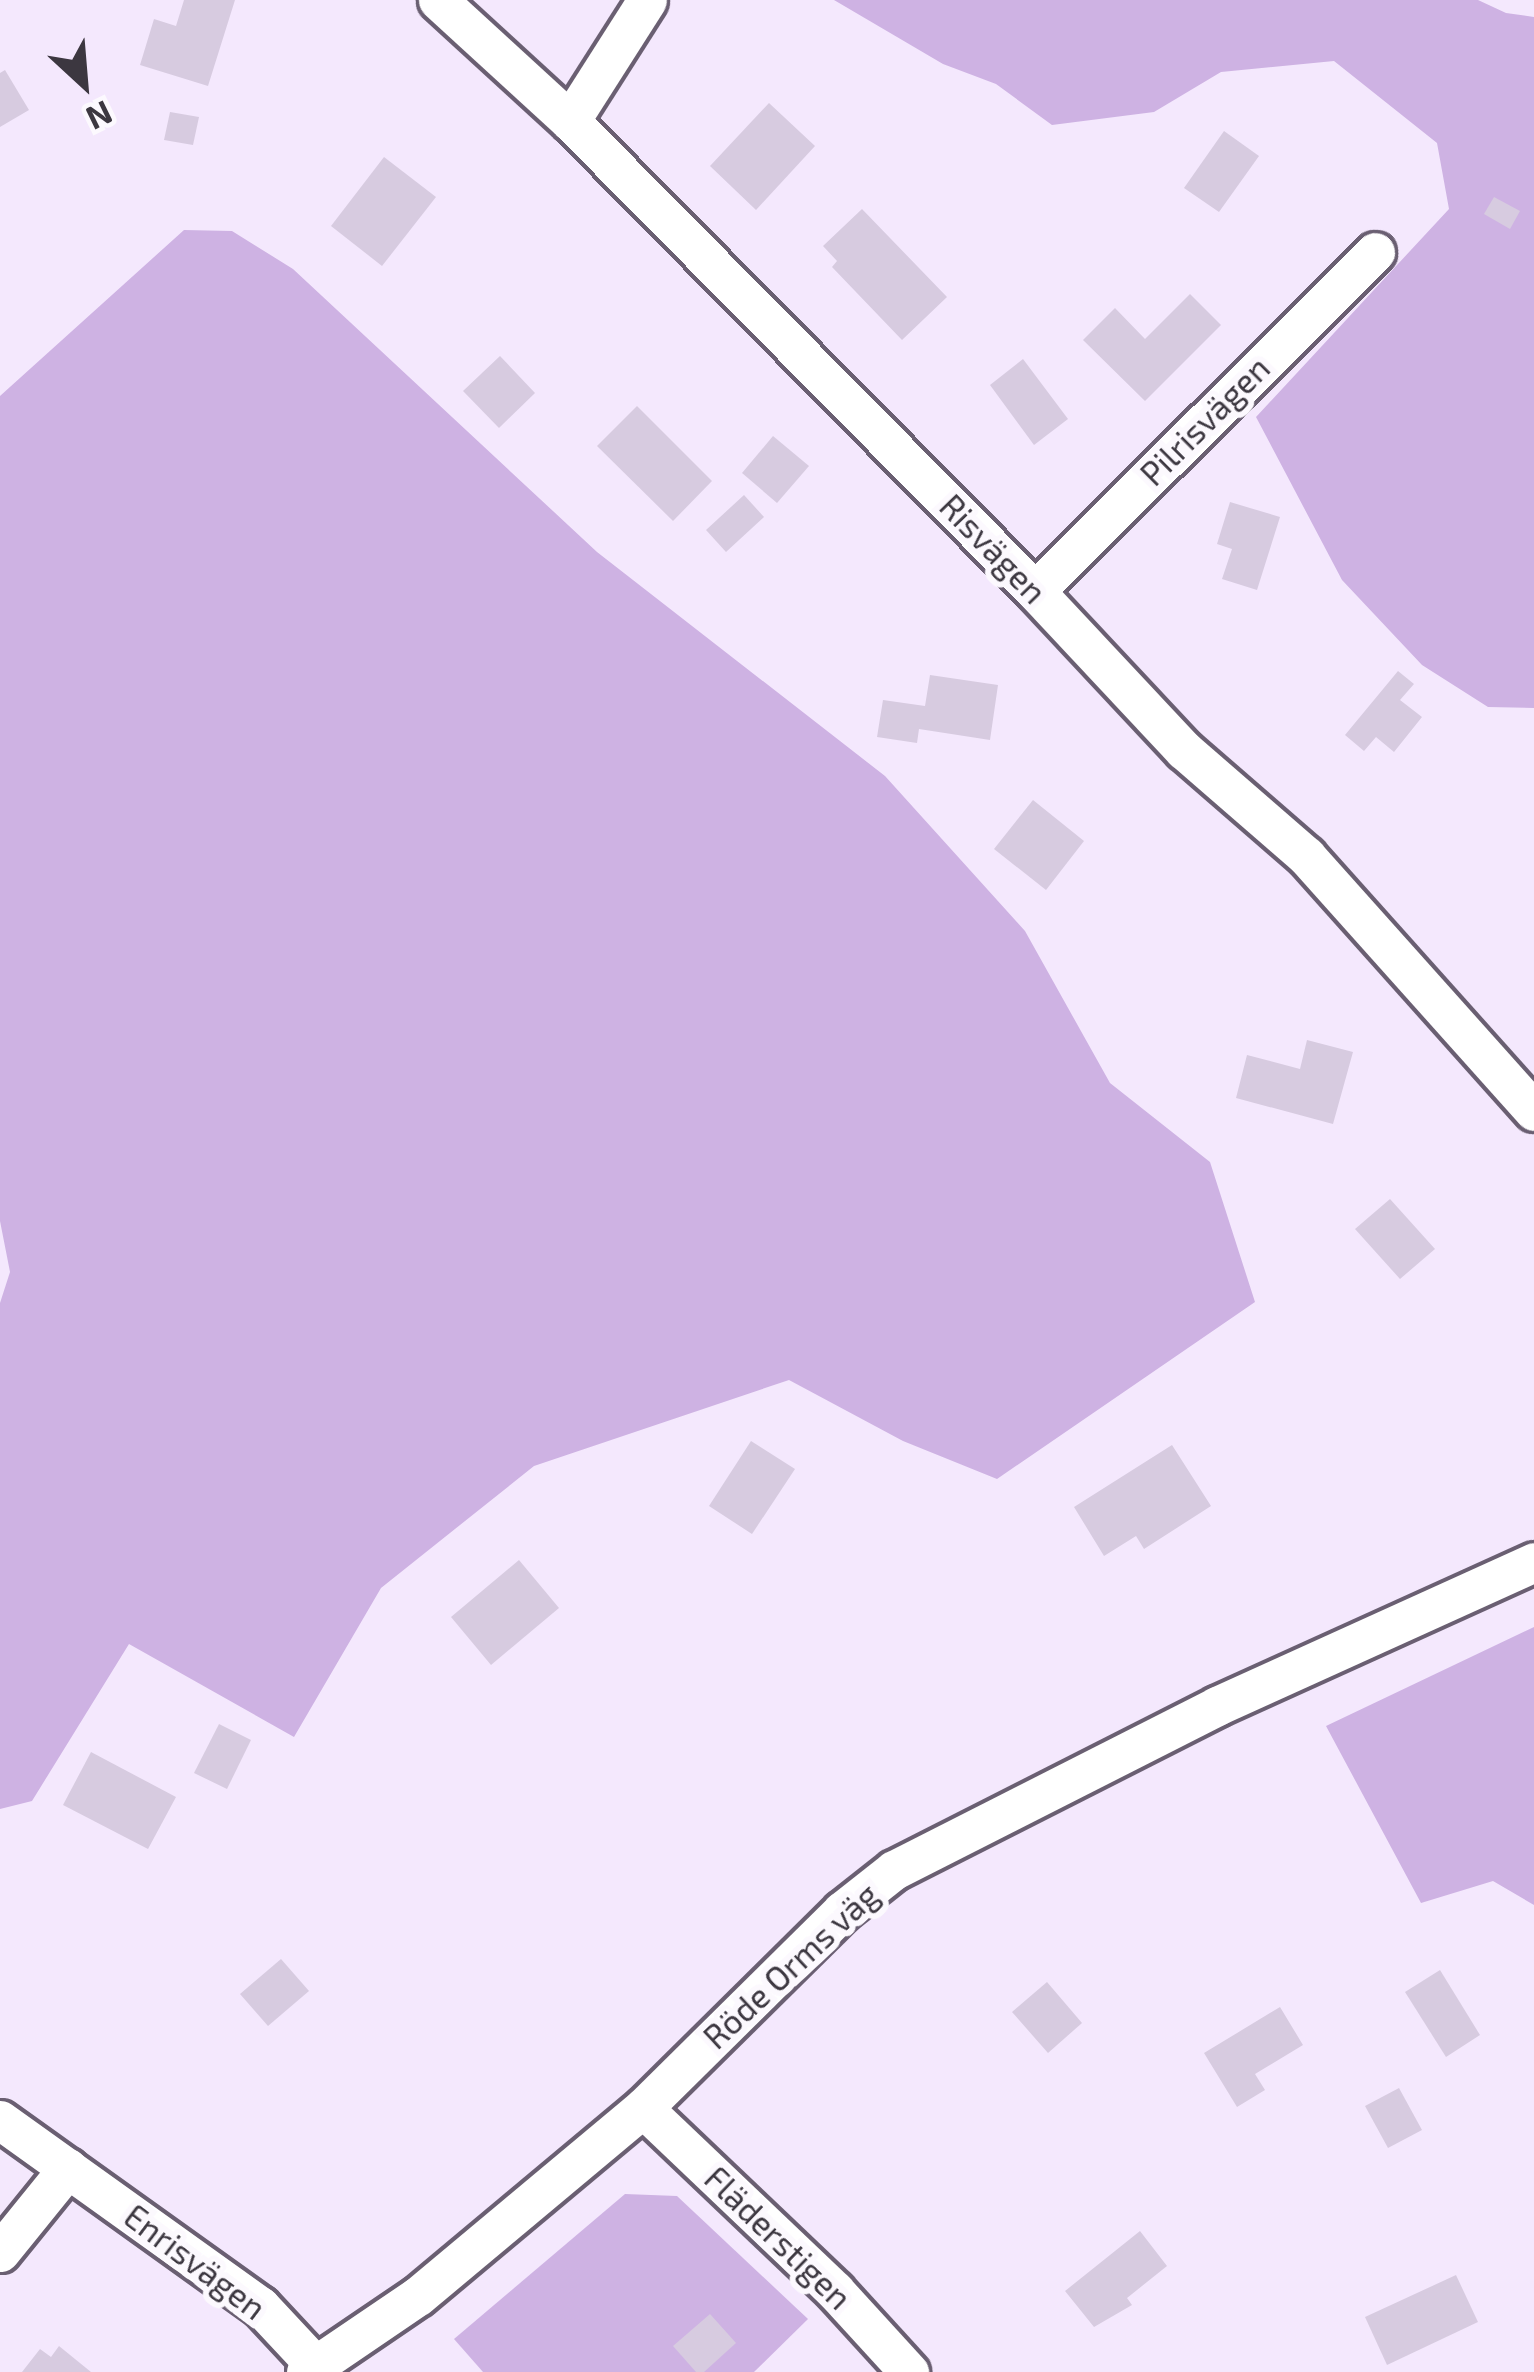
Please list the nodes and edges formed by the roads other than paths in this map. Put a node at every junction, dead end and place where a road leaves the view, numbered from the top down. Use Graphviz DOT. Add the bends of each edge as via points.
graph roads {
  1 [pos="438,0"];
  2 [pos="647,0"];
  3 [pos="570,121"];
  4 [pos="1375,252"];
  5 [pos="1035,591"];
  6 [pos="1529,1098"];
  7 [pos="1534,1562"];
  8 [pos="643,2108"];
  9 [pos="0,2120"];
  10 [pos="68,2168"];
  11 [pos="0,2252"];
  12 [pos="310,2368"];
  13 [pos="909,2372"];
  1 -- 3 [label="street, Risvägen"];
  2 -- 3 [label="street"];
  3 -- 5 [label="street, Risvägen"];
  4 -- 5 [label="street, Pilrisvägen"];
  5 -- 6 [label="street, Risvägen" via="1184,750 1306,856"];
  7 -- 8 [label="street, Röde Orms väg" via="1216,1706 894,1870 842,1911"];
  8 -- 12 [label="street, Röde Orms väg" via="418,2296"];
  8 -- 13 [label="street, Fläderstigen" via="835,2290"];
  9 -- 10 [label="street, Enrisvägen"];
  10 -- 11 [label="street"];
  10 -- 12 [label="street, Enrisvägen" via="260,2306"];
}
